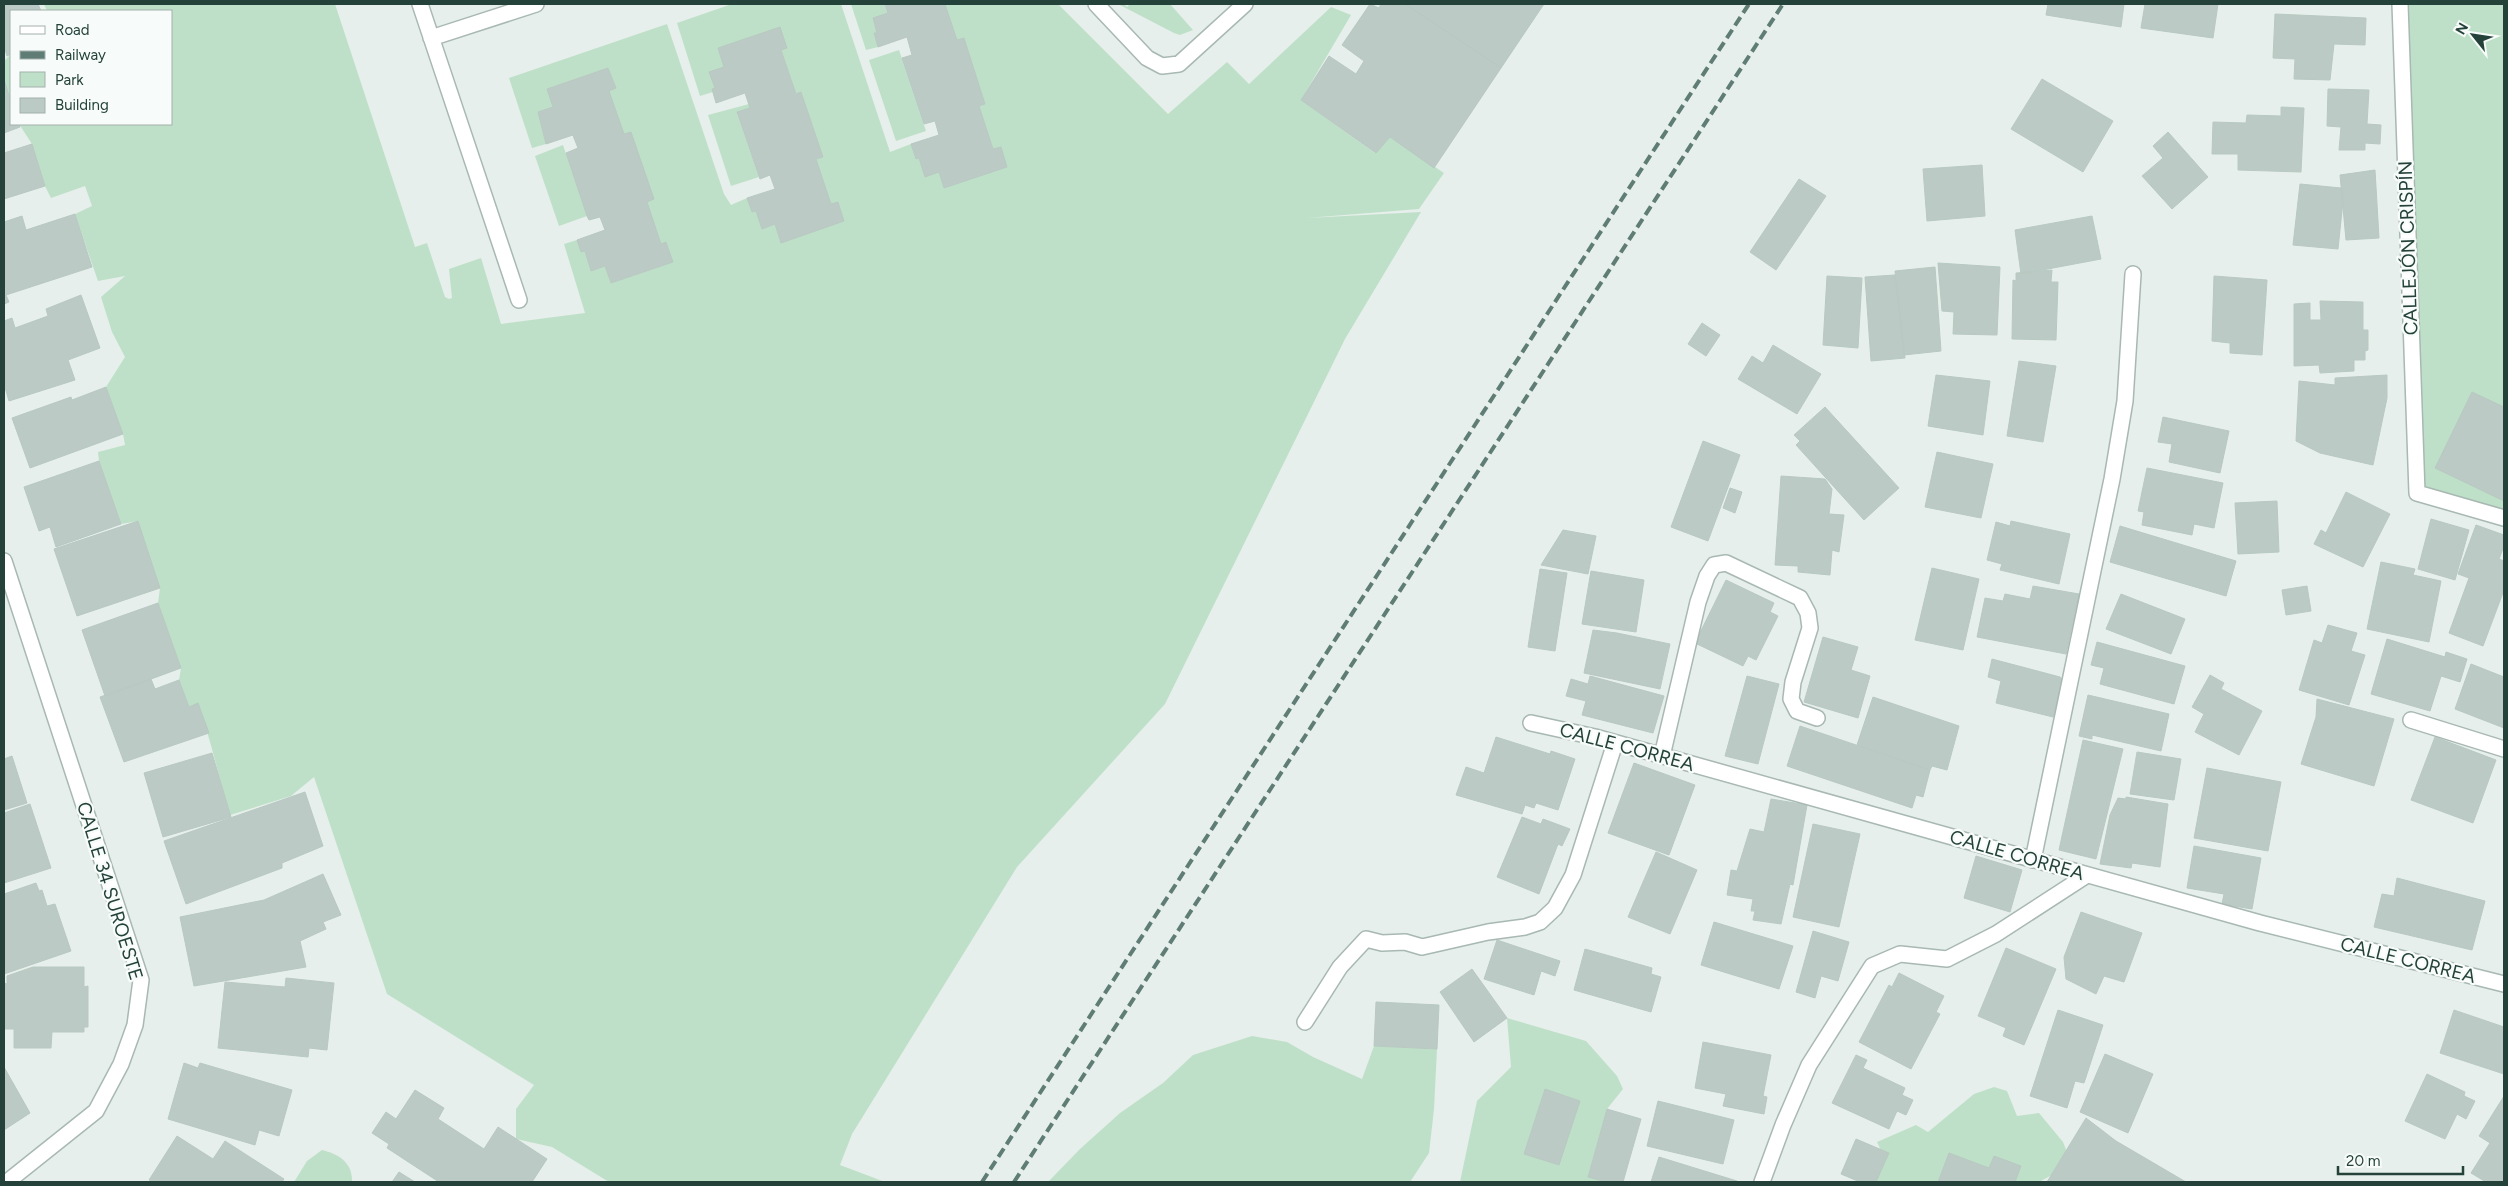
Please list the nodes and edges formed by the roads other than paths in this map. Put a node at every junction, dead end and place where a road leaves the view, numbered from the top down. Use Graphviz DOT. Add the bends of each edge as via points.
graph roads {
  1 [pos="420,4"];
  2 [pos="536,4"];
  3 [pos="1096,4"];
  4 [pos="1245,4"];
  5 [pos="2400,4"];
  6 [pos="431,38"];
  7 [pos="2134,274"];
  8 [pos="519,300"];
  9 [pos="2504,518"];
  10 [pos="4,561"];
  11 [pos="1817,718"];
  12 [pos="2411,720"];
  13 [pos="1531,723"];
  14 [pos="1615,742"];
  15 [pos="2504,749"];
  16 [pos="1662,756"];
  17 [pos="2033,860"];
  18 [pos="2087,875"];
  19 [pos="2504,984"];
  20 [pos="1305,1022"];
  21 [pos="7,1182"];
  22 [pos="1762,1182"];
  1 -- 6 [label="street"];
  2 -- 6 [label="street"];
  3 -- 4 [label="street" via="1147,58 1162,66 1179,64"];
  5 -- 9 [label="street, CALLEJÓN CRISPÍN" via="2417,493"];
  6 -- 8 [label="street"];
  7 -- 17 [label="street" via="2125,400 2112,479"];
  10 -- 21 [label="street, CALLE 34 SUROESTE" via="141,980 135,1025 121,1064 96,1111"];
  11 -- 16 [label="street" via="1797,710 1791,699 1810,628 1808,613 1800,598 1726,563 1714,565 1698,602"];
  12 -- 15 [label="street"];
  13 -- 14 [label="street, CALLE CORREA"];
  14 -- 16 [label="street, CALLE CORREA"];
  14 -- 20 [label="street" via="1573,875 1555,908 1540,922 1422,947 1405,942 1382,943 1366,939 1340,967"];
  16 -- 17 [label="street, CALLE CORREA"];
  17 -- 18 [label="street, CALLE CORREA"];
  18 -- 19 [label="street, CALLE CORREA" via="2260,924"];
  18 -- 22 [label="street" via="1996,934 1947,959 1900,954 1872,966 1809,1066"];
}
